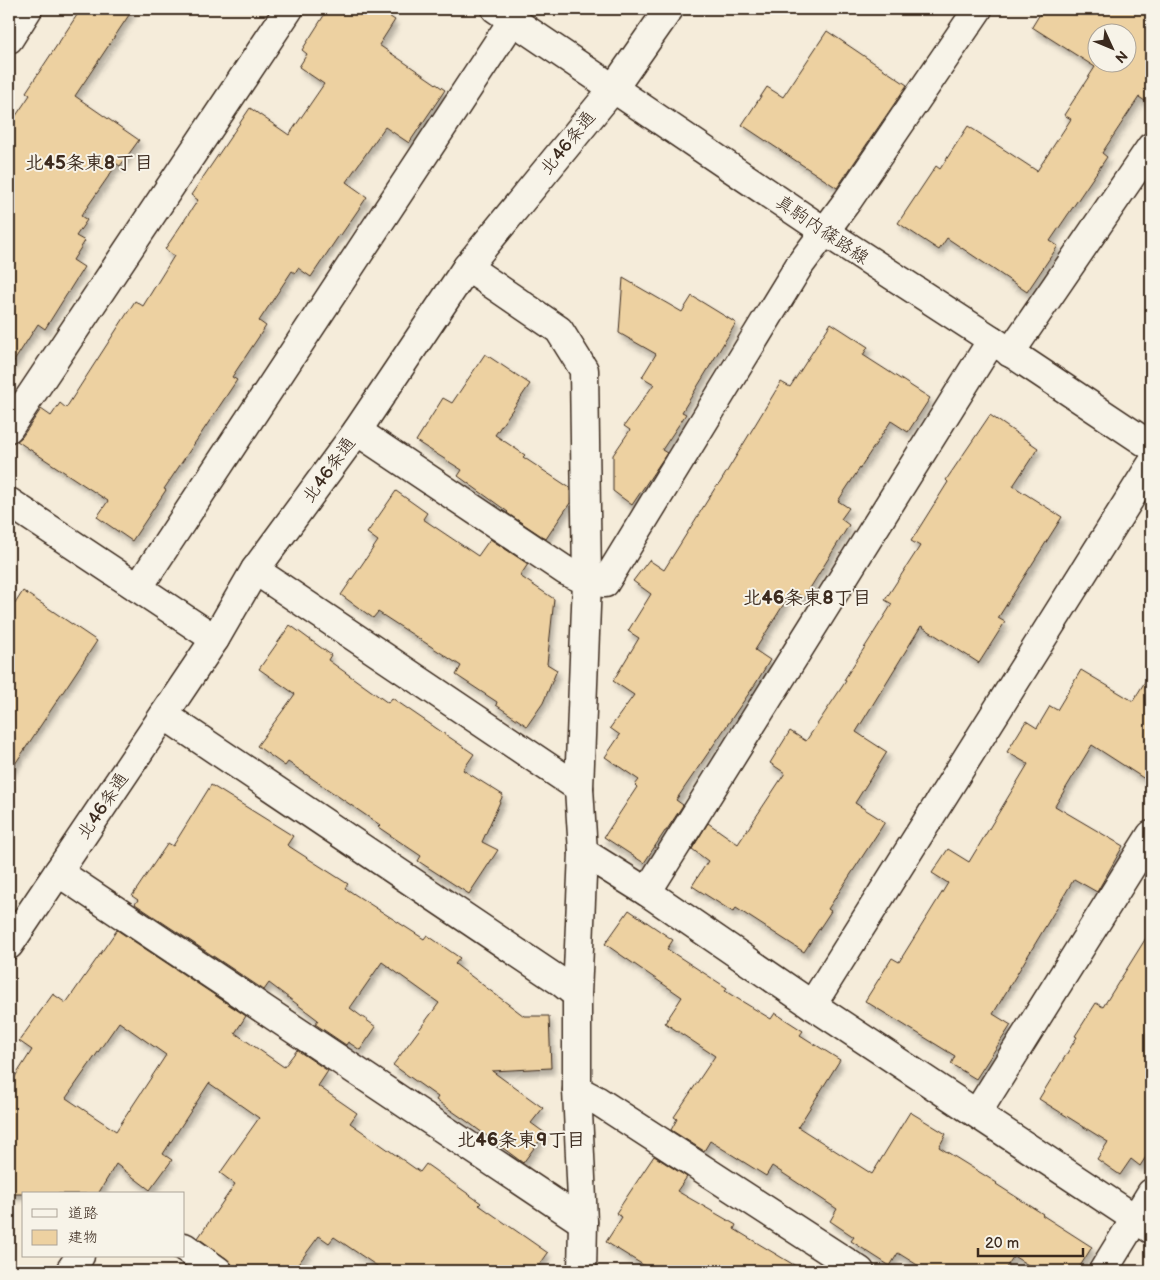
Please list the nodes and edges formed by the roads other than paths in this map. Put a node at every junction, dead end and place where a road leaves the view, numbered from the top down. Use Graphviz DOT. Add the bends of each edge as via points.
graph roads {
  1 [pos="28,9"];
  2 [pos="289,9"];
  3 [pos="669,9"];
  4 [pos="978,9"];
  5 [pos="504,14"];
  6 [pos="9,39"];
  7 [pos="613,89"];
  8 [pos="1151,147"];
  9 [pos="824,231"];
  10 [pos="467,267"];
  11 [pos="1001,346"];
  12 [pos="9,428"];
  13 [pos="357,432"];
  14 [pos="1151,446"];
  15 [pos="1151,465"];
  16 [pos="9,502"];
  17 [pos="255,570"];
  18 [pos="586,581"];
  19 [pos="138,588"];
  20 [pos="216,639"];
  21 [pos="164,715"];
  22 [pos="579,788"];
  23 [pos="1151,835"];
  24 [pos="582,852"];
  25 [pos="58,872"];
  26 [pos="647,892"];
  27 [pos="9,945"];
  28 [pos="577,995"];
  29 [pos="812,1004"];
  30 [pos="577,1090"];
  31 [pos="977,1113"];
  32 [pos="1151,1192"];
  33 [pos="583,1222"];
  34 [pos="1143,1224"];
  35 [pos="185,1248"];
  36 [pos="79,1258"];
  37 [pos="70,1271"];
  38 [pos="218,1271"];
  39 [pos="582,1271"];
  40 [pos="860,1271"];
  41 [pos="1103,1271"];
  1 -- 6 [label="street"];
  2 -- 12 [label="street"];
  3 -- 7 [label="street, 北46条通"];
  4 -- 9 [label="street"];
  5 -- 7 [label="street, 真駒内篠路線"];
  5 -- 19 [label="street"];
  7 -- 9 [label="street, 真駒内篠路線"];
  7 -- 10 [label="street, 北46条通"];
  8 -- 11 [label="street"];
  9 -- 11 [label="street, 真駒内篠路線"];
  9 -- 18 [label="street" via="799,266 605,583"];
  10 -- 13 [label="street, 北46条通"];
  10 -- 18 [label="street" via="559,330 584,370"];
  11 -- 14 [label="street, 真駒内篠路線"];
  11 -- 26 [label="street"];
  13 -- 17 [label="street, 北46条通"];
  13 -- 18 [label="street" via="566,571"];
  15 -- 29 [label="street"];
  16 -- 19 [label="street"];
  17 -- 20 [label="street, 北46条通"];
  17 -- 22 [label="street"];
  18 -- 22 [label="street"];
  19 -- 20 [label="street"];
  20 -- 21 [label="street, 北46条通"];
  21 -- 25 [label="street, 北46条通"];
  21 -- 28 [label="street"];
  22 -- 24 [label="street"];
  23 -- 31 [label="street"];
  24 -- 26 [label="street"];
  24 -- 28 [label="street"];
  25 -- 27 [label="street, 北46条通"];
  25 -- 33 [label="street"];
  26 -- 29 [label="street"];
  28 -- 30 [label="street"];
  29 -- 31 [label="street"];
  30 -- 33 [label="street"];
  30 -- 40 [label="street"];
  31 -- 34 [label="street"];
  32 -- 34 [label="street"];
  33 -- 39 [label="street"];
  34 -- 41 [label="street"];
  35 -- 38 [label="street"];
  36 -- 37 [label="street"];
}
